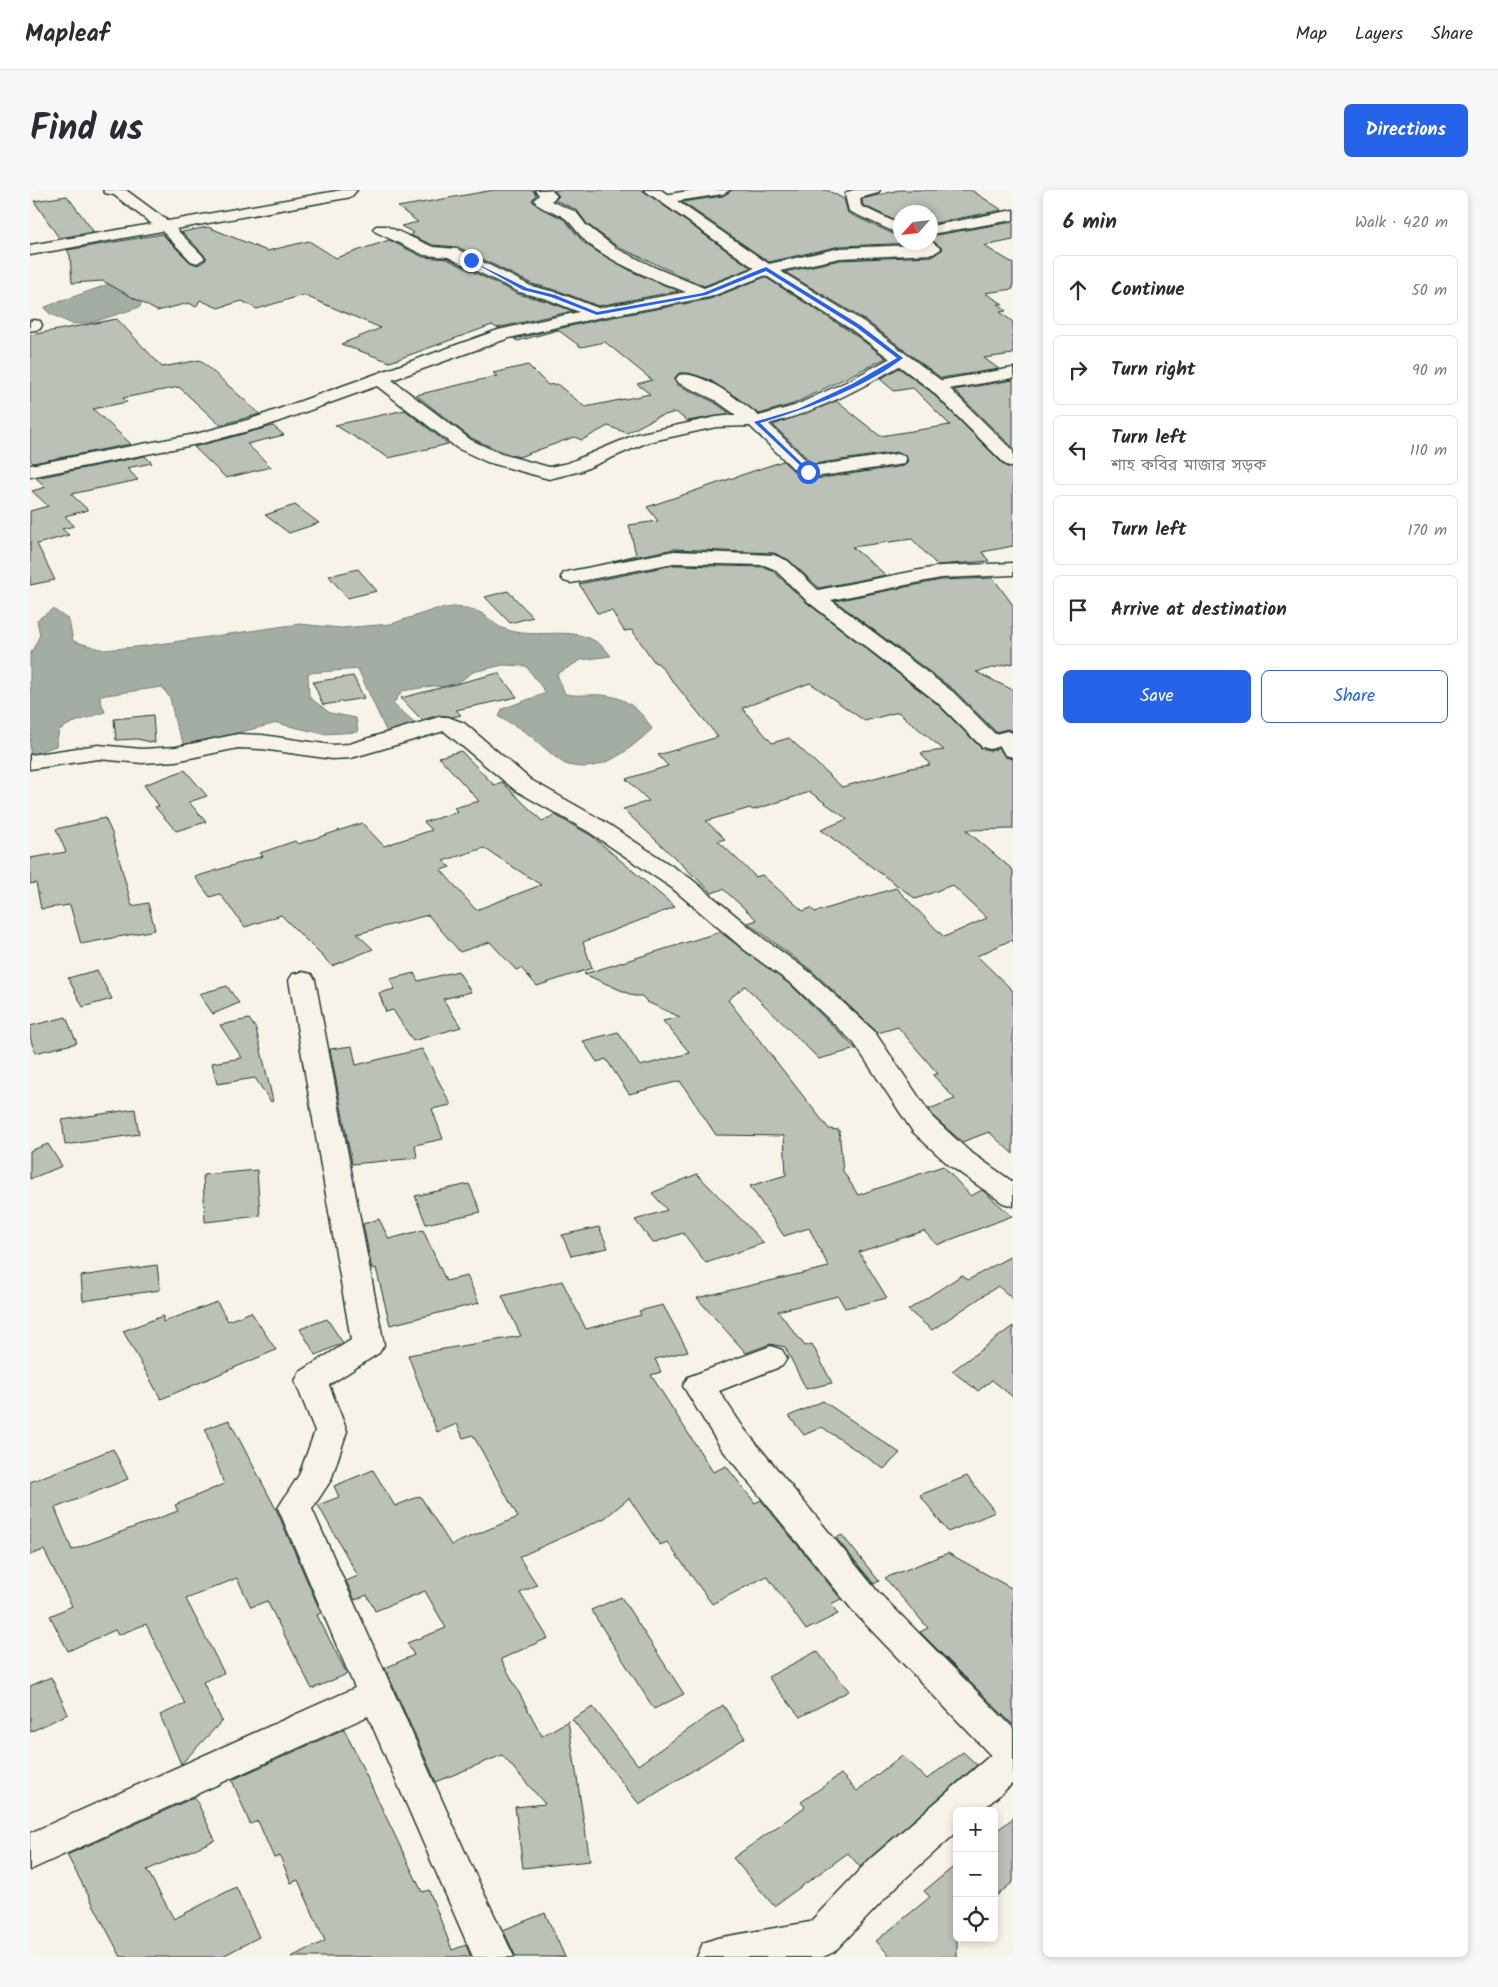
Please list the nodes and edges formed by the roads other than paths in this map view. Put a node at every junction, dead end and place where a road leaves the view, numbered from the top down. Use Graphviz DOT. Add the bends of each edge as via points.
graph roads {
  1 [pos="110,190"];
  2 [pos="350,190"];
  3 [pos="542,190"];
  4 [pos="723,190"];
  5 [pos="873,190"];
  6 [pos="658,194"];
  7 [pos="1013,215"];
  8 [pos="166,227"];
  9 [pos="893,228"];
  10 [pos="381,229"];
  11 [pos="938,229"];
  12 [pos="30,250"];
  13 [pos="910,250"];
  14 [pos="197,258"];
  15 [pos="766,269"];
  16 [pos="704,294"];
  17 [pos="597,314"];
  18 [pos="900,358"];
  19 [pos="1013,373"];
  20 [pos="380,379"];
  21 [pos="685,379"];
  22 [pos="937,386"];
  23 [pos="757,422"];
  24 [pos="897,460"];
  25 [pos="1013,461"];
  26 [pos="30,471"];
  27 [pos="1013,569"];
  28 [pos="571,577"];
  29 [pos="814,597"];
  30 [pos="1013,750"];
  31 [pos="30,762"];
  32 [pos="302,980"];
  33 [pos="1013,1196"];
  34 [pos="771,1358"];
  35 [pos="377,1695"];
  36 [pos="1013,1753"];
  37 [pos="1013,1760"];
  38 [pos="30,1852"];
  39 [pos="494,1957"];
  40 [pos="717,1957"];
  1 -- 8 [label="street" via="118,191"];
  2 -- 8 [label="street" via="346,194"];
  3 -- 16 [label="street" via="550,196 541,200 571,215 577,227 608,249"];
  4 -- 6 [label="street"];
  5 -- 9 [label="street" via="852,195 854,208"];
  6 -- 15 [label="street"];
  7 -- 11 [label="street"];
  8 -- 12 [label="street"];
  8 -- 14 [label="street"];
  10 -- 17 [label="street" via="430,252 459,255 525,289 553,296"];
  13 -- 15 [label="street" via="840,253"];
  15 -- 16 [label="street"];
  15 -- 18 [label="street" via="858,326"];
  16 -- 17 [label="street"];
  17 -- 20 [label="street" via="504,334"];
  18 -- 22 [label="street"];
  18 -- 23 [label="street" via="854,385 800,410"];
  19 -- 22 [label="street"];
  20 -- 23 [label="street" via="464,444 502,460 549,473 574,467 610,450 652,436 716,422"];
  20 -- 26 [label="street" via="258,423"];
  21 -- 23 [label="street" via="708,386"];
  22 -- 25 [label="street"];
  23 -- 24 [label="street" via="808,472"];
  27 -- 29 [label="street" via="941,572"];
  28 -- 29 [label="street" via="674,557 767,559 781,565"];
  29 -- 30 [label="street" via="945,697 990,742 1006,738"];
  31 -- 33 [label="street" via="98,752 142,756 176,754 238,741 332,752 350,751 448,724 523,785 597,826 681,883 754,945 802,979 864,1037 923,1125 959,1158"];
  32 -- 35 [label="street" via="368,1345 311,1380 331,1431 314,1480 296,1508"];
  34 -- 36 [label="street" via="699,1386 733,1439 866,1602"];
  35 -- 38 [label="street"];
  35 -- 39 [label="street"];
  37 -- 40 [label="street" via="884,1872 820,1939"];
}
